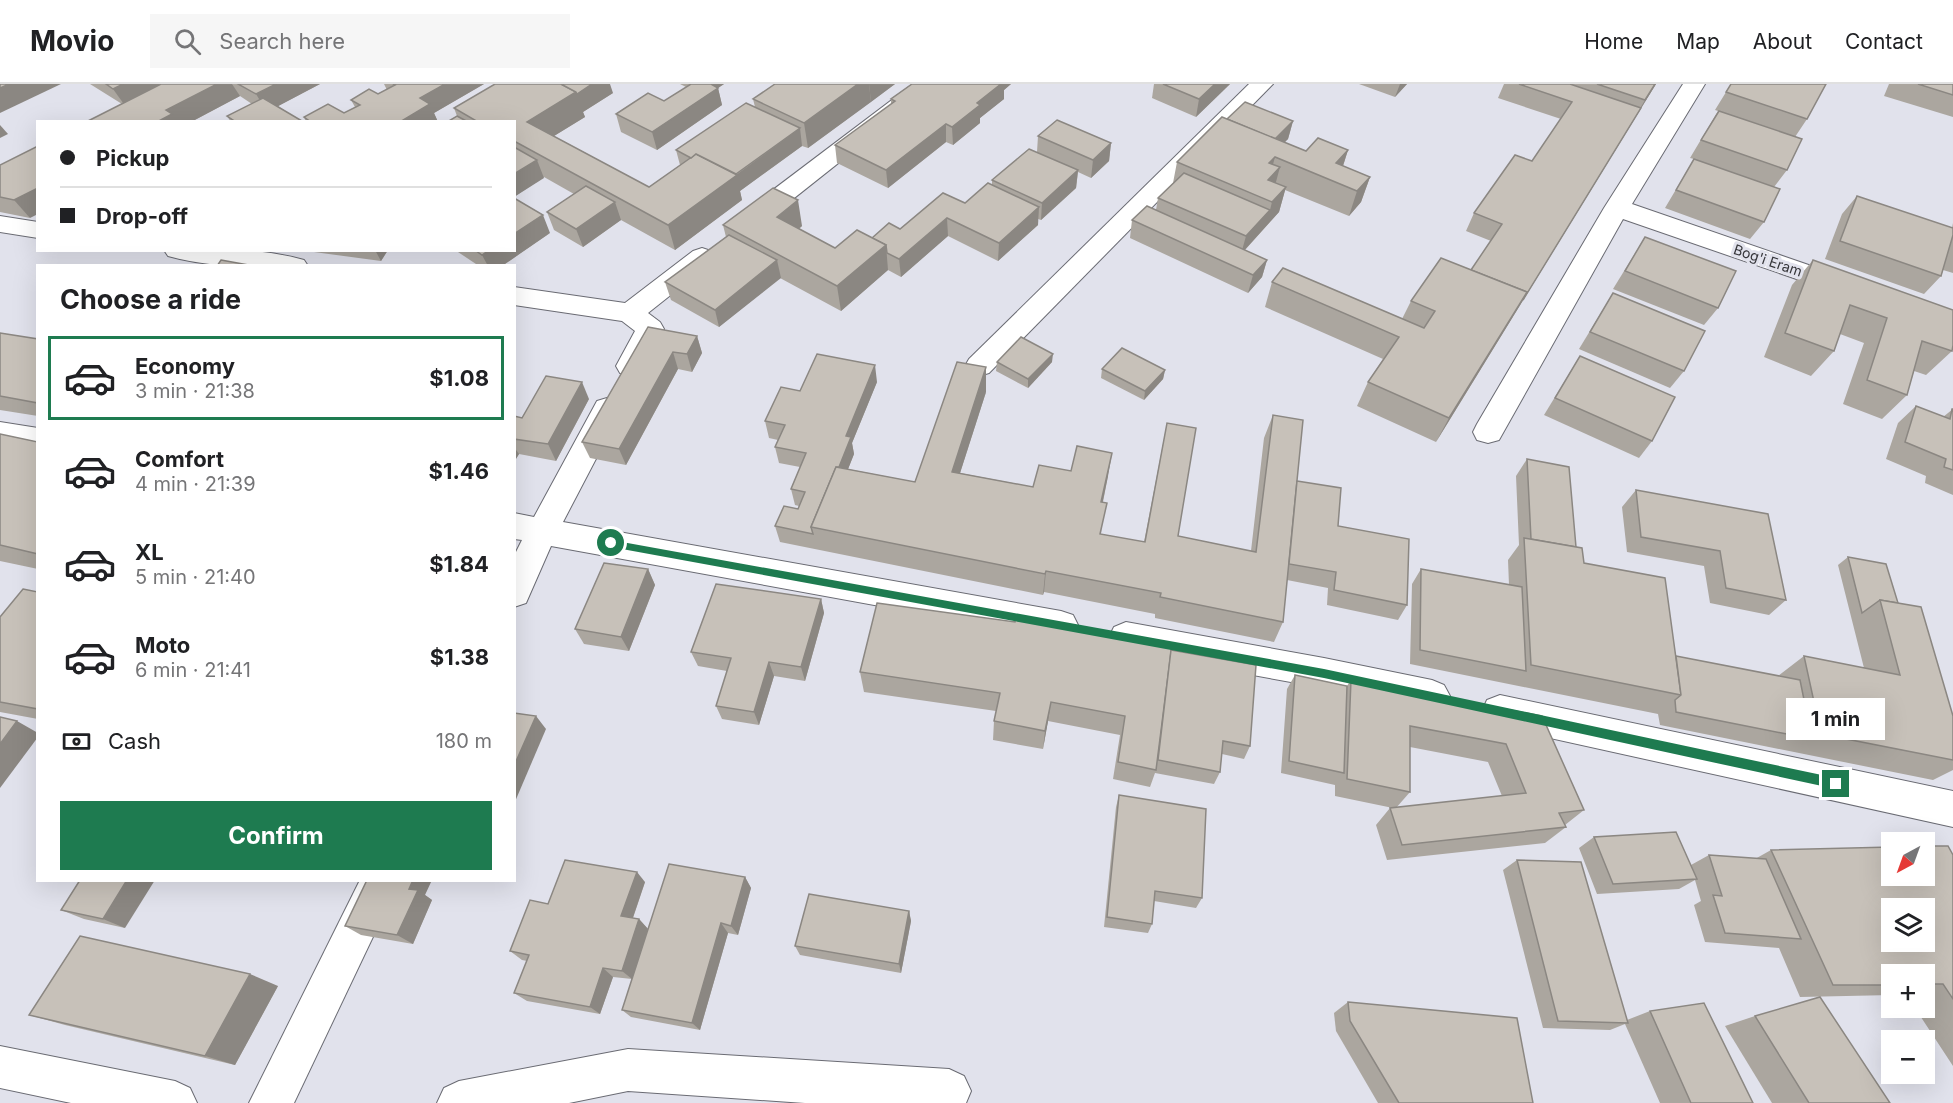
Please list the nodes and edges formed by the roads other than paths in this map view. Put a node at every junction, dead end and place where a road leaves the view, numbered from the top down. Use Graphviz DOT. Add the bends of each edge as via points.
graph roads {
  1 [pos="927,84"];
  2 [pos="1262,84"];
  3 [pos="1694,84"];
  4 [pos="1617,208"];
  5 [pos="0,224"];
  6 [pos="36,230"];
  7 [pos="212,252"];
  8 [pos="248,254"];
  9 [pos="287,264"];
  10 [pos="516,296"];
  11 [pos="1875,297"];
  12 [pos="630,313"];
  13 [pos="980,366"];
  14 [pos="1488,432"];
  15 [pos="0,433"];
  16 [pos="36,439"];
  17 [pos="528,528"];
  18 [pos="516,584"];
  19 [pos="1953,809"];
  20 [pos="380,882"];
  21 [pos="0,1067"];
  22 [pos="949,1091"];
  23 [pos="175,1103"];
  24 [pos="271,1103"];
  25 [pos="459,1103"];
  1 -- 12 [label="street"];
  2 -- 13 [label="street"];
  3 -- 4 [label="street"];
  4 -- 11 [label="street, Bog'i Eram"];
  4 -- 14 [label="street"];
  5 -- 6 [label="street"];
  7 -- 8 [label="street"];
  8 -- 9 [label="street"];
  10 -- 12 [label="street"];
  12 -- 17 [label="street" via="650,329"];
  15 -- 16 [label="street"];
  17 -- 18 [label="street"];
  17 -- 19 [label="street" via="1324,673"];
  20 -- 24 [label="street"];
  21 -- 23 [label="street"];
  22 -- 25 [label="street" via="628,1070"];
}
